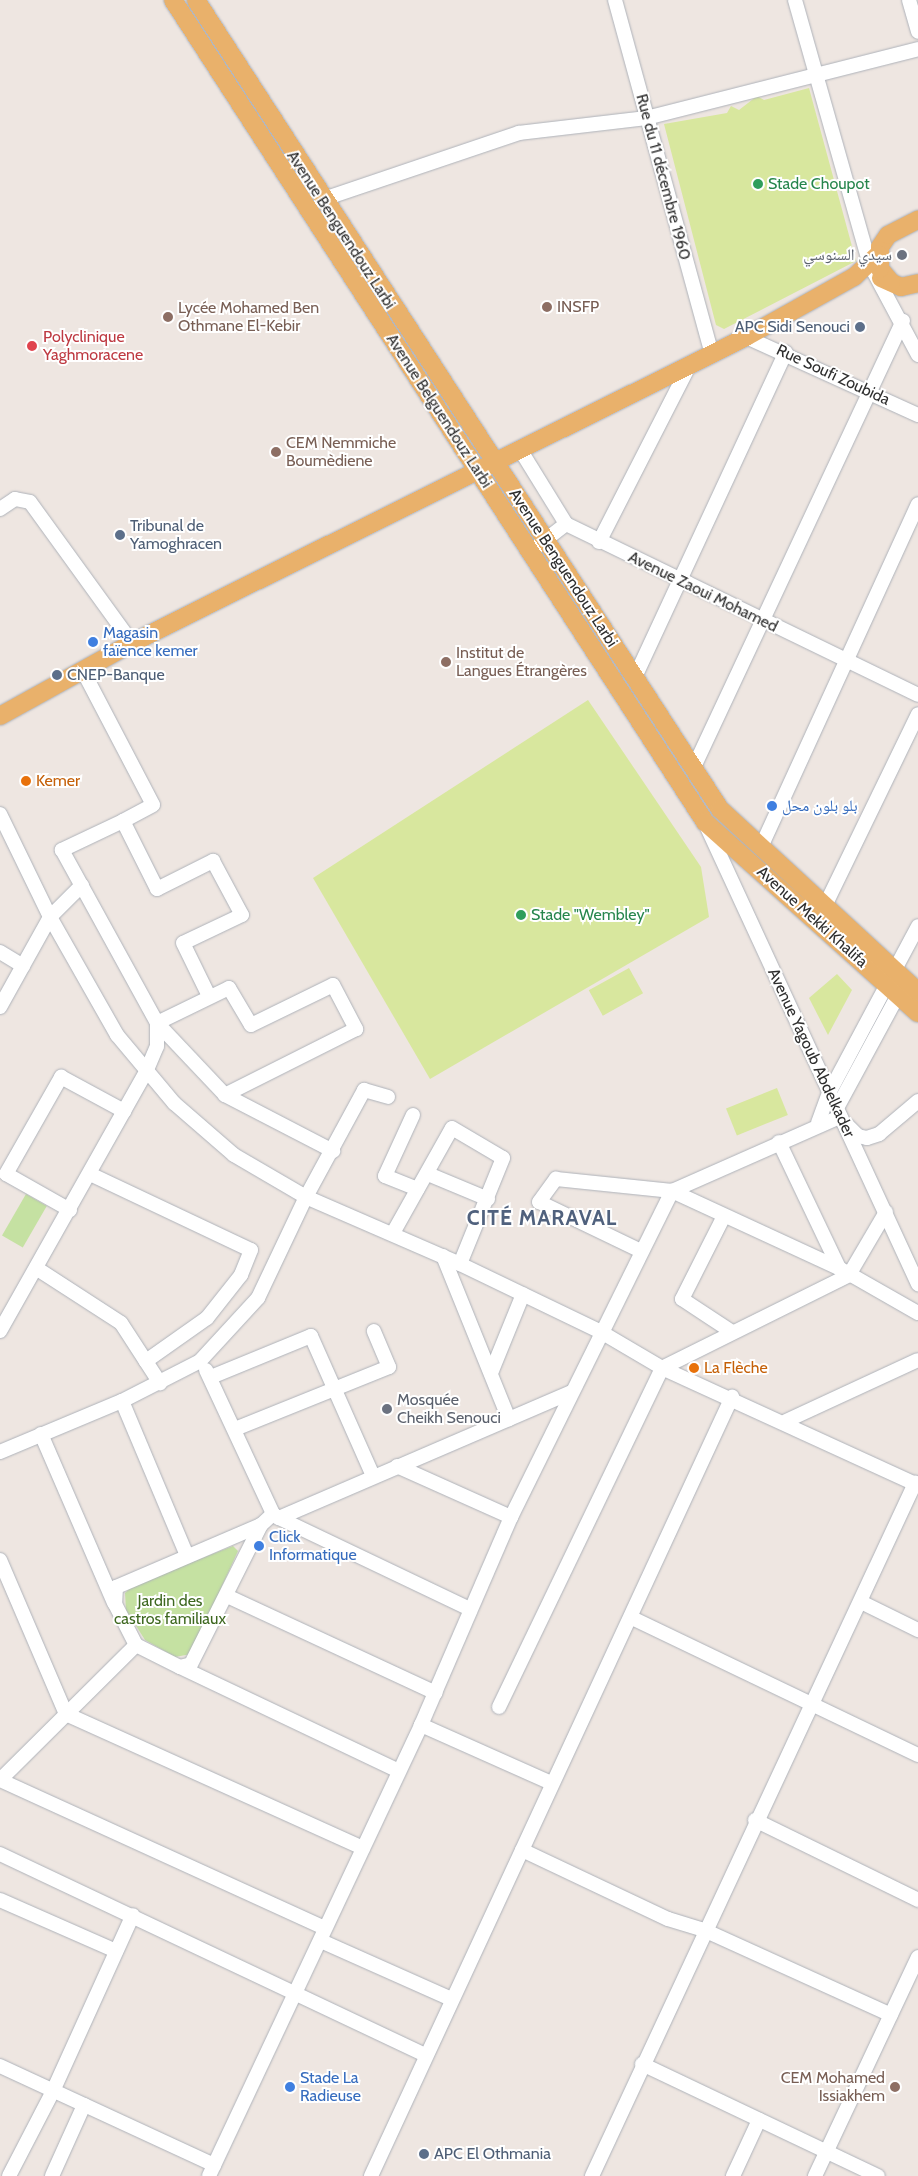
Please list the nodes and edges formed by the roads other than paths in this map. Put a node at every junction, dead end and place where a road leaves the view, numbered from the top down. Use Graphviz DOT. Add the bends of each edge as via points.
graph roads {
  1 [pos="173,0"];
  2 [pos="196,0"];
  3 [pos="615,0"];
  4 [pos="795,0"];
  5 [pos="909,0"];
  6 [pos="918,32"];
  7 [pos="918,49"];
  8 [pos="815,78"];
  9 [pos="646,118"];
  10 [pos="321,200"];
  11 [pos="918,220"];
  12 [pos="874,265"];
  13 [pos="914,285"];
  14 [pos="890,291"];
  15 [pos="903,321"];
  16 [pos="746,337"];
  17 [pos="786,352"];
  18 [pos="712,354"];
  19 [pos="918,355"];
  20 [pos="689,366"];
  21 [pos="870,393"];
  22 [pos="918,415"];
  23 [pos="521,452"];
  24 [pos="487,468"];
  25 [pos="918,504"];
  26 [pos="0,509"];
  27 [pos="566,524"];
  28 [pos="545,541"];
  29 [pos="599,542"];
  30 [pos="530,552"];
  31 [pos="679,581"];
  32 [pos="765,621"];
  33 [pos="132,643"];
  34 [pos="844,661"];
  35 [pos="82,669"];
  36 [pos="635,677"];
  37 [pos="918,695"];
  38 [pos="918,714"];
  39 [pos="0,716"];
  40 [pos="694,769"];
  41 [pos="720,809"];
  42 [pos="0,814"];
  43 [pos="123,821"];
  44 [pos="705,822"];
  45 [pos="761,847"];
  46 [pos="82,886"];
  47 [pos="821,914"];
  48 [pos="50,917"];
  49 [pos="918,926"];
  50 [pos="0,952"];
  51 [pos="23,966"];
  52 [pos="901,980"];
  53 [pos="209,996"];
  54 [pos="0,1007"];
  55 [pos="918,1013"];
  56 [pos="157,1023"];
  57 [pos="146,1072"];
  58 [pos="829,1093"];
  59 [pos="225,1095"];
  60 [pos="388,1097"];
  61 [pos="918,1101"];
  62 [pos="124,1112"];
  63 [pos="838,1112"];
  64 [pos="413,1115"];
  65 [pos="818,1123"];
  66 [pos="779,1142"];
  67 [pos="333,1151"];
  68 [pos="90,1174"];
  69 [pos="428,1174"];
  70 [pos="417,1189"];
  71 [pos="672,1191"];
  72 [pos="306,1196"];
  73 [pos="488,1200"];
  74 [pos="70,1210"];
  75 [pos="886,1212"];
  76 [pos="724,1216"];
  77 [pos="393,1233"];
  78 [pos="641,1251"];
  79 [pos="444,1256"];
  80 [pos="460,1264"];
  81 [pos="36,1268"];
  82 [pos="844,1272"];
  83 [pos="918,1284"];
  84 [pos="523,1294"];
  85 [pos="918,1313"];
  86 [pos="0,1331"];
  87 [pos="374,1331"];
  88 [pos="601,1332"];
  89 [pos="732,1332"];
  90 [pos="918,1360"];
  91 [pos="146,1361"];
  92 [pos="200,1361"];
  93 [pos="662,1368"];
  94 [pos="491,1373"];
  95 [pos="211,1377"];
  96 [pos="160,1383"];
  97 [pos="337,1390"];
  98 [pos="571,1392"];
  99 [pos="732,1397"];
  100 [pos="122,1401"];
  101 [pos="509,1419"];
  102 [pos="786,1421"];
  103 [pos="235,1429"];
  104 [pos="41,1434"];
  105 [pos="0,1452"];
  106 [pos="397,1466"];
  107 [pos="373,1476"];
  108 [pos="916,1484"];
  109 [pos="276,1516"];
  110 [pos="511,1517"];
  111 [pos="261,1524"];
  112 [pos="186,1554"];
  113 [pos="0,1560"];
  114 [pos="227,1596"];
  115 [pos="861,1602"];
  116 [pos="115,1604"];
  117 [pos="470,1609"];
  118 [pos="632,1618"];
  119 [pos="918,1630"];
  120 [pos="136,1645"];
  121 [pos="180,1667"];
  122 [pos="436,1693"];
  123 [pos="810,1702"];
  124 [pos="499,1707"];
  125 [pos="66,1714"];
  126 [pos="421,1725"];
  127 [pos="918,1756"];
  128 [pos="399,1771"];
  129 [pos="0,1780"];
  130 [pos="551,1784"];
  131 [pos="755,1820"];
  132 [pos="363,1848"];
  133 [pos="522,1850"];
  134 [pos="0,1854"];
  135 [pos="0,1900"];
  136 [pos="918,1900"];
  137 [pos="132,1915"];
  138 [pos="704,1930"];
  139 [pos="323,1935"];
  140 [pos="116,1951"];
  141 [pos="918,1958"];
  142 [pos="296,1990"];
  143 [pos="451,1999"];
  144 [pos="891,2014"];
  145 [pos="426,2055"];
  146 [pos="642,2064"];
  147 [pos="0,2066"];
  148 [pos="53,2091"];
  149 [pos="84,2105"];
  150 [pos="759,2120"];
  151 [pos="826,2151"];
  152 [pos="212,2170"];
  153 [pos="8,2176"];
  154 [pos="52,2176"];
  155 [pos="371,2176"];
  156 [pos="592,2176"];
  157 [pos="733,2176"];
  158 [pos="815,2176"];
  159 [pos="878,2176"];
  1 -- 24 [label="main road, Avenue Belguendouz Larbi"];
  2 -- 10 [label="main road, Avenue Benguendouz Larbi"];
  3 -- 9 [label="street, Rue du 11 décembre 1960"];
  4 -- 8 [label="street"];
  5 -- 6 [label="street"];
  7 -- 8 [label="street"];
  8 -- 9 [label="street"];
  8 -- 12 [label="street"];
  9 -- 10 [label="street" via="519,133"];
  9 -- 18 [label="street, Rue du 11 décembre 1960"];
  10 -- 24 [label="main road, Avenue Benguendouz Larbi"];
  11 -- 12 [label="main road" via="888,235"];
  12 -- 14 [label="main road"];
  12 -- 16 [label="main road"];
  13 -- 14 [label="main road"];
  14 -- 15 [label="street"];
  15 -- 19 [label="street"];
  15 -- 21 [label="street"];
  16 -- 17 [label="street, Rue Soufi Zoubida"];
  16 -- 18 [label="main road"];
  17 -- 21 [label="street, Rue Soufi Zoubida"];
  17 -- 31 [label="street"];
  18 -- 20 [label="main road"];
  20 -- 23 [label="main road"];
  20 -- 29 [label="street"];
  21 -- 22 [label="street, Rue Soufi Zoubida"];
  21 -- 32 [label="street"];
  23 -- 24 [label="main road"];
  23 -- 27 [label="street, Avenue Zaoui Mohamed"];
  24 -- 28 [label="main road, Avenue Benguendouz Larbi"];
  24 -- 30 [label="main road, Avenue Belguendouz Larbi"];
  24 -- 33 [label="main road"];
  25 -- 34 [label="street"];
  26 -- 33 [label="street" via="15,499 30,502"];
  27 -- 28 [label="street"];
  27 -- 29 [label="street, Avenue Zaoui Mohamed"];
  28 -- 30 [label="street"];
  28 -- 36 [label="main road, Avenue Benguendouz Larbi"];
  29 -- 31 [label="street, Avenue Zaoui Mohamed"];
  30 -- 44 [label="main road, Avenue Belguendouz Larbi"];
  31 -- 32 [label="street, Avenue Zaoui Mohamed"];
  31 -- 36 [label="street"];
  32 -- 34 [label="street, Avenue Zaoui Mohamed"];
  32 -- 40 [label="street"];
  33 -- 35 [label="main road"];
  34 -- 37 [label="street, Avenue Zaoui Mohamed"];
  34 -- 45 [label="street"];
  35 -- 39 [label="main road"];
  35 -- 43 [label="street" via="153,805"];
  36 -- 40 [label="main road, Avenue Benguendouz Larbi"];
  38 -- 47 [label="street"];
  40 -- 41 [label="main road, Avenue Benguendouz Larbi"];
  41 -- 45 [label="main road, Avenue Mekki Khalifa"];
  42 -- 48 [label="street"];
  43 -- 46 [label="street" via="62,850"];
  43 -- 53 [label="street" via="157,889 213,861 242,915 183,943"];
  44 -- 47 [label="main road, Avenue Mekki Khalifa"];
  44 -- 58 [label="street, Avenue Yagoub Abdelkader"];
  45 -- 47 [label="main road, Avenue Mekki Khalifa"];
  46 -- 48 [label="street"];
  46 -- 56 [label="street"];
  47 -- 52 [label="main road, Avenue Mekki Khalifa"];
  48 -- 51 [label="street"];
  48 -- 57 [label="street" via="117,1035"];
  49 -- 52 [label="street"];
  50 -- 51 [label="street"];
  51 -- 54 [label="street"];
  52 -- 55 [label="main road, Avenue Mekki Khalifa"];
  52 -- 58 [label="street"];
  52 -- 63 [label="street"];
  53 -- 56 [label="street"];
  53 -- 59 [label="street" via="229,988 251,1025 333,986 356,1029"];
  56 -- 57 [label="street" via="157,1046"];
  56 -- 59 [label="street"];
  57 -- 62 [label="street"];
  57 -- 72 [label="street" via="234,1155"];
  58 -- 63 [label="street, Avenue Yagoub Abdelkader"];
  58 -- 65 [label="street"];
  59 -- 67 [label="street"];
  60 -- 67 [label="street" via="364,1090"];
  61 -- 63 [label="street" via="879,1134 867,1138 858,1136"];
  62 -- 68 [label="street"];
  62 -- 74 [label="street" via="61,1077 6,1174"];
  63 -- 65 [label="street"];
  63 -- 75 [label="street, Avenue Yagoub Abdelkader"];
  64 -- 70 [label="street" via="385,1176"];
  65 -- 66 [label="street"];
  66 -- 71 [label="street"];
  66 -- 82 [label="street"];
  67 -- 72 [label="street"];
  68 -- 74 [label="street"];
  68 -- 91 [label="street" via="251,1250 241,1275 207,1318"];
  69 -- 70 [label="street"];
  69 -- 73 [label="street"];
  69 -- 73 [label="street" via="452,1128 503,1158"];
  70 -- 77 [label="street"];
  71 -- 76 [label="street"];
  71 -- 78 [label="street"];
  71 -- 78 [label="street" via="556,1178 539,1202"];
  72 -- 77 [label="street"];
  72 -- 92 [label="street" via="258,1298"];
  73 -- 80 [label="street"];
  74 -- 81 [label="street"];
  75 -- 82 [label="street"];
  75 -- 83 [label="street, Avenue Yagoub Abdelkader"];
  76 -- 82 [label="street"];
  76 -- 89 [label="street" via="682,1299"];
  77 -- 79 [label="street"];
  78 -- 88 [label="street"];
  79 -- 80 [label="street"];
  79 -- 94 [label="street"];
  80 -- 84 [label="street"];
  81 -- 86 [label="street"];
  81 -- 91 [label="street" via="121,1323"];
  82 -- 85 [label="street"];
  82 -- 89 [label="street"];
  84 -- 88 [label="street"];
  84 -- 94 [label="street"];
  87 -- 97 [label="street" via="389,1367"];
  88 -- 93 [label="street"];
  88 -- 98 [label="street"];
  89 -- 93 [label="street"];
  90 -- 102 [label="street"];
  91 -- 96 [label="street"];
  92 -- 95 [label="street"];
  92 -- 96 [label="street"];
  93 -- 99 [label="street"];
  93 -- 124 [label="street"];
  94 -- 101 [label="street"];
  95 -- 97 [label="street" via="311,1336"];
  95 -- 103 [label="street"];
  96 -- 100 [label="street"];
  97 -- 103 [label="street"];
  97 -- 107 [label="street"];
  98 -- 101 [label="street"];
  98 -- 110 [label="street"];
  99 -- 102 [label="street"];
  99 -- 118 [label="street"];
  100 -- 104 [label="street"];
  100 -- 112 [label="street"];
  101 -- 106 [label="street"];
  102 -- 108 [label="street"];
  103 -- 109 [label="street"];
  104 -- 105 [label="street"];
  104 -- 116 [label="street"];
  106 -- 107 [label="street"];
  106 -- 110 [label="street"];
  107 -- 109 [label="street"];
  108 -- 115 [label="street"];
  109 -- 111 [label="street"];
  109 -- 117 [label="street"];
  110 -- 117 [label="street"];
  111 -- 112 [label="street"];
  111 -- 114 [label="street"];
  112 -- 116 [label="street" via="124,1581 116,1587"];
  113 -- 125 [label="street"];
  114 -- 121 [label="street" via="199,1654"];
  114 -- 122 [label="street"];
  115 -- 119 [label="street"];
  115 -- 123 [label="street"];
  116 -- 120 [label="street"];
  117 -- 122 [label="street"];
  118 -- 123 [label="street"];
  118 -- 130 [label="street"];
  120 -- 121 [label="street"];
  120 -- 125 [label="street"];
  121 -- 128 [label="street"];
  122 -- 126 [label="street"];
  123 -- 127 [label="street"];
  123 -- 131 [label="street"];
  125 -- 129 [label="street"];
  125 -- 132 [label="street"];
  126 -- 128 [label="street"];
  126 -- 130 [label="street"];
  128 -- 132 [label="street"];
  129 -- 139 [label="street"];
  130 -- 133 [label="street"];
  131 -- 136 [label="street"];
  131 -- 138 [label="street"];
  132 -- 139 [label="street"];
  133 -- 138 [label="street" via="668,1919"];
  133 -- 143 [label="street"];
  134 -- 137 [label="street"];
  135 -- 140 [label="street"];
  137 -- 140 [label="street"];
  137 -- 142 [label="street"];
  138 -- 144 [label="street"];
  138 -- 146 [label="street"];
  139 -- 142 [label="street"];
  139 -- 143 [label="street"];
  140 -- 148 [label="street"];
  141 -- 144 [label="street"];
  142 -- 145 [label="street"];
  142 -- 152 [label="street"];
  143 -- 145 [label="street"];
  144 -- 151 [label="street"];
  145 -- 155 [label="street"];
  146 -- 150 [label="street"];
  146 -- 156 [label="street"];
  147 -- 148 [label="street"];
  148 -- 149 [label="street"];
  148 -- 153 [label="street"];
  149 -- 152 [label="street"];
  149 -- 154 [label="street"];
  150 -- 151 [label="street"];
  150 -- 157 [label="street"];
  151 -- 158 [label="street"];
  151 -- 159 [label="street"];
}
